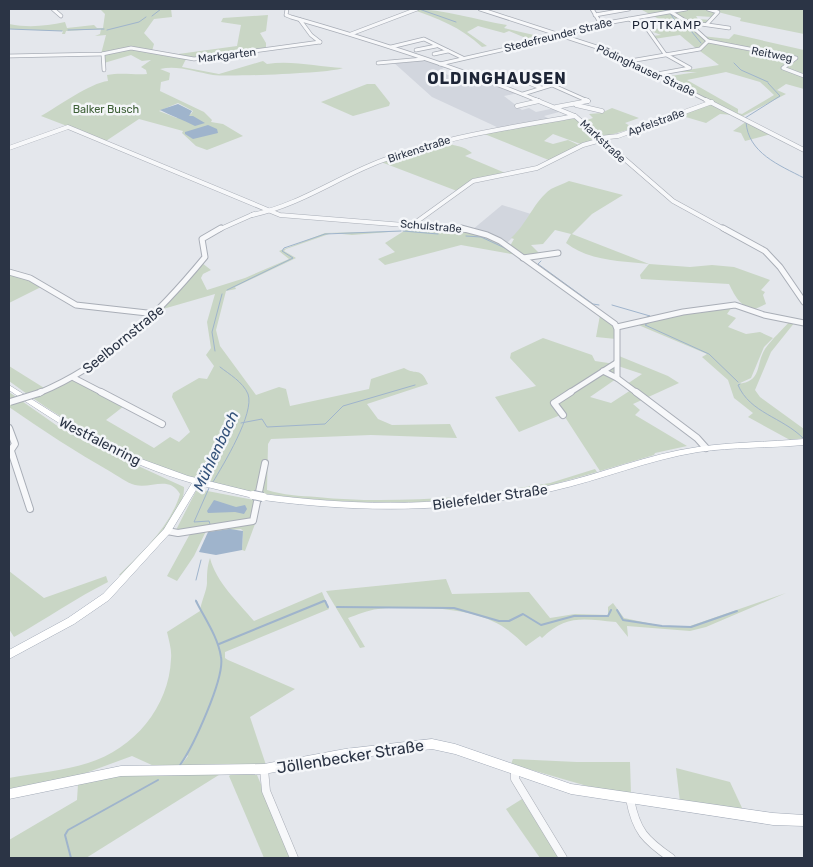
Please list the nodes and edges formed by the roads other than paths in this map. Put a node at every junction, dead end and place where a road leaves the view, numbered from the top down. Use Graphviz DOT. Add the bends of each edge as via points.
graph roads {
  1 [pos="53,9"];
  2 [pos="287,9"];
  3 [pos="417,9"];
  4 [pos="480,9"];
  5 [pos="592,9"];
  6 [pos="629,9"];
  7 [pos="686,9"];
  8 [pos="708,9"];
  9 [pos="671,12"];
  10 [pos="595,15"];
  11 [pos="61,16"];
  12 [pos="642,17"];
  13 [pos="629,19"];
  14 [pos="300,20"];
  15 [pos="687,22"];
  16 [pos="601,24"];
  17 [pos="707,24"];
  18 [pos="729,28"];
  19 [pos="351,34"];
  20 [pos="563,35"];
  21 [pos="420,36"];
  22 [pos="424,39"];
  23 [pos="708,41"];
  24 [pos="436,46"];
  25 [pos="391,47"];
  26 [pos="416,50"];
  27 [pos="448,51"];
  28 [pos="104,54"];
  29 [pos="434,54"];
  30 [pos="666,55"];
  31 [pos="9,56"];
  32 [pos="463,58"];
  33 [pos="426,59"];
  34 [pos="630,61"];
  35 [pos="378,63"];
  36 [pos="440,64"];
  37 [pos="104,70"];
  38 [pos="657,74"];
  39 [pos="804,76"];
  40 [pos="524,81"];
  41 [pos="683,87"];
  42 [pos="541,88"];
  43 [pos="676,88"];
  44 [pos="523,94"];
  45 [pos="539,101"];
  46 [pos="712,102"];
  47 [pos="571,104"];
  48 [pos="517,106"];
  49 [pos="556,107"];
  50 [pos="602,111"];
  51 [pos="575,116"];
  52 [pos="600,139"];
  53 [pos="9,148"];
  54 [pos="804,150"];
  55 [pos="265,209"];
  56 [pos="272,212"];
  57 [pos="252,215"];
  58 [pos="412,224"];
  59 [pos="558,253"];
  60 [pos="523,258"];
  61 [pos="9,272"];
  62 [pos="804,302"];
  63 [pos="156,314"];
  64 [pos="804,323"];
  65 [pos="617,327"];
  66 [pos="616,363"];
  67 [pos="603,372"];
  68 [pos="74,378"];
  69 [pos="617,378"];
  70 [pos="9,386"];
  71 [pos="10,403"];
  72 [pos="563,415"];
  73 [pos="162,424"];
  74 [pos="9,428"];
  75 [pos="804,442"];
  76 [pos="706,448"];
  77 [pos="10,452"];
  78 [pos="265,463"];
  79 [pos="173,475"];
  80 [pos="195,481"];
  81 [pos="188,488"];
  82 [pos="183,504"];
  83 [pos="30,509"];
  84 [pos="167,531"];
  85 [pos="9,654"];
  86 [pos="264,769"];
  87 [pos="515,771"];
  88 [pos="9,794"];
  89 [pos="630,798"];
  90 [pos="804,821"];
  91 [pos="294,858"];
  92 [pos="563,858"];
  93 [pos="671,858"];
  1 -- 11 [label="street"];
  2 -- 14 [label="street" via="287,16"];
  3 -- 19 [label="street"];
  4 -- 20 [label="street, Pödinghauser Straße"];
  5 -- 10 [label="street"];
  6 -- 10 [label="street"];
  6 -- 12 [label="street"];
  7 -- 9 [label="street, Stedefreunder Straße"];
  8 -- 17 [label="street" via="718,12"];
  9 -- 12 [label="street, Stedefreunder Straße"];
  9 -- 15 [label="street"];
  10 -- 16 [label="street"];
  12 -- 13 [label="street, Stedefreunder Straße"];
  13 -- 16 [label="street, Stedefreunder Straße"];
  13 -- 30 [label="street" via="648,30"];
  14 -- 19 [label="street, Markstraße"];
  14 -- 28 [label="street, Markgarten" via="320,42 194,59 131,48"];
  15 -- 17 [label="street"];
  15 -- 23 [label="street"];
  16 -- 20 [label="street, Stedefreunder Straße"];
  17 -- 18 [label="street"];
  19 -- 25 [label="street, Markstraße"];
  20 -- 32 [label="street, Stedefreunder Straße"];
  20 -- 34 [label="street, Pödinghauser Straße"];
  21 -- 22 [label="street"];
  22 -- 24 [label="street"];
  22 -- 25 [label="street"];
  23 -- 30 [label="street" via="700,49"];
  23 -- 39 [label="street, Reitweg" via="796,58 783,68"];
  24 -- 26 [label="street"];
  24 -- 27 [label="street"];
  25 -- 33 [label="street, Markstraße"];
  27 -- 29 [label="street"];
  27 -- 32 [label="street"];
  28 -- 31 [label="street"];
  28 -- 37 [label="street"];
  30 -- 34 [label="street"];
  30 -- 38 [label="street" via="690,68"];
  32 -- 36 [label="street, Stedefreunder Straße"];
  33 -- 35 [label="street"];
  33 -- 36 [label="street, Markstraße"];
  34 -- 38 [label="street, Pödinghauser Straße"];
  36 -- 44 [label="street, Markstraße"];
  38 -- 41 [label="street, Pödinghauser Straße"];
  40 -- 42 [label="street"];
  41 -- 43 [label="street"];
  41 -- 46 [label="street, Pödinghauser Straße"];
  42 -- 44 [label="street"];
  42 -- 47 [label="street" via="552,85 588,101"];
  44 -- 45 [label="street, Markstraße"];
  45 -- 48 [label="street"];
  45 -- 49 [label="street, Markstraße"];
  46 -- 52 [label="street, Apfelstraße" via="618,136"];
  46 -- 54 [label="street, Pödinghauser Straße"];
  47 -- 49 [label="street"];
  47 -- 50 [label="street"];
  49 -- 51 [label="street, Markstraße"];
  51 -- 52 [label="street, Markstraße"];
  51 -- 56 [label="street, Birkenstraße" via="448,139 378,162"];
  52 -- 58 [label="street, Apfelstraße" via="537,168 474,181"];
  52 -- 62 [label="street, Markstraße" via="679,205 765,251"];
  53 -- 55 [label="street, Schulstraße" via="68,128"];
  55 -- 56 [label="street, Schulstraße"];
  55 -- 57 [label="street, Seelbornstraße"];
  56 -- 57 [label="street, Seelbornstraße"];
  56 -- 58 [label="street, Schulstraße" via="286,216"];
  57 -- 63 [label="street, Seelbornstraße" via="203,237 205,257"];
  58 -- 60 [label="street, Schulstraße" via="477,232 493,237"];
  59 -- 60 [label="street"];
  60 -- 65 [label="street, Schulstraße"];
  61 -- 63 [label="street" via="30,278 76,305"];
  63 -- 68 [label="street, Seelbornstraße"];
  64 -- 65 [label="street" via="764,315 735,304"];
  65 -- 66 [label="street"];
  66 -- 67 [label="street"];
  66 -- 69 [label="street"];
  67 -- 69 [label="street"];
  67 -- 72 [label="street" via="554,403"];
  68 -- 71 [label="street, Seelbornstraße, bridge"];
  68 -- 73 [label="street"];
  69 -- 76 [label="street"];
  70 -- 79 [label="main road, Westfalenring" via="92,440"];
  74 -- 77 [label="street" via="15,444"];
  75 -- 76 [label="main road, Bielefelder Straße"];
  76 -- 80 [label="main road, Bielefelder Straße, bridge" via="667,455 551,488 462,503 414,506 321,504 263,497"];
  77 -- 83 [label="street"];
  78 -- 84 [label="street" via="253,521 178,533"];
  79 -- 80 [label="main road, Westfalenring"];
  79 -- 81 [label="main road"];
  80 -- 81 [label="main road"];
  80 -- 82 [label="main road"];
  81 -- 82 [label="main road"];
  82 -- 84 [label="main road"];
  84 -- 85 [label="main road" via="94,606 62,627"];
  86 -- 87 [label="main road, Jöllenbecker Straße" via="345,754 432,744"];
  86 -- 88 [label="main road, Jöllenbecker Straße" via="122,771"];
  86 -- 91 [label="street" via="266,791"];
  87 -- 89 [label="main road, Jöllenbecker Straße" via="571,789"];
  87 -- 92 [label="street" via="520,789"];
  89 -- 90 [label="main road, Jöllenbecker Straße"];
  89 -- 93 [label="street" via="637,830"];
}
